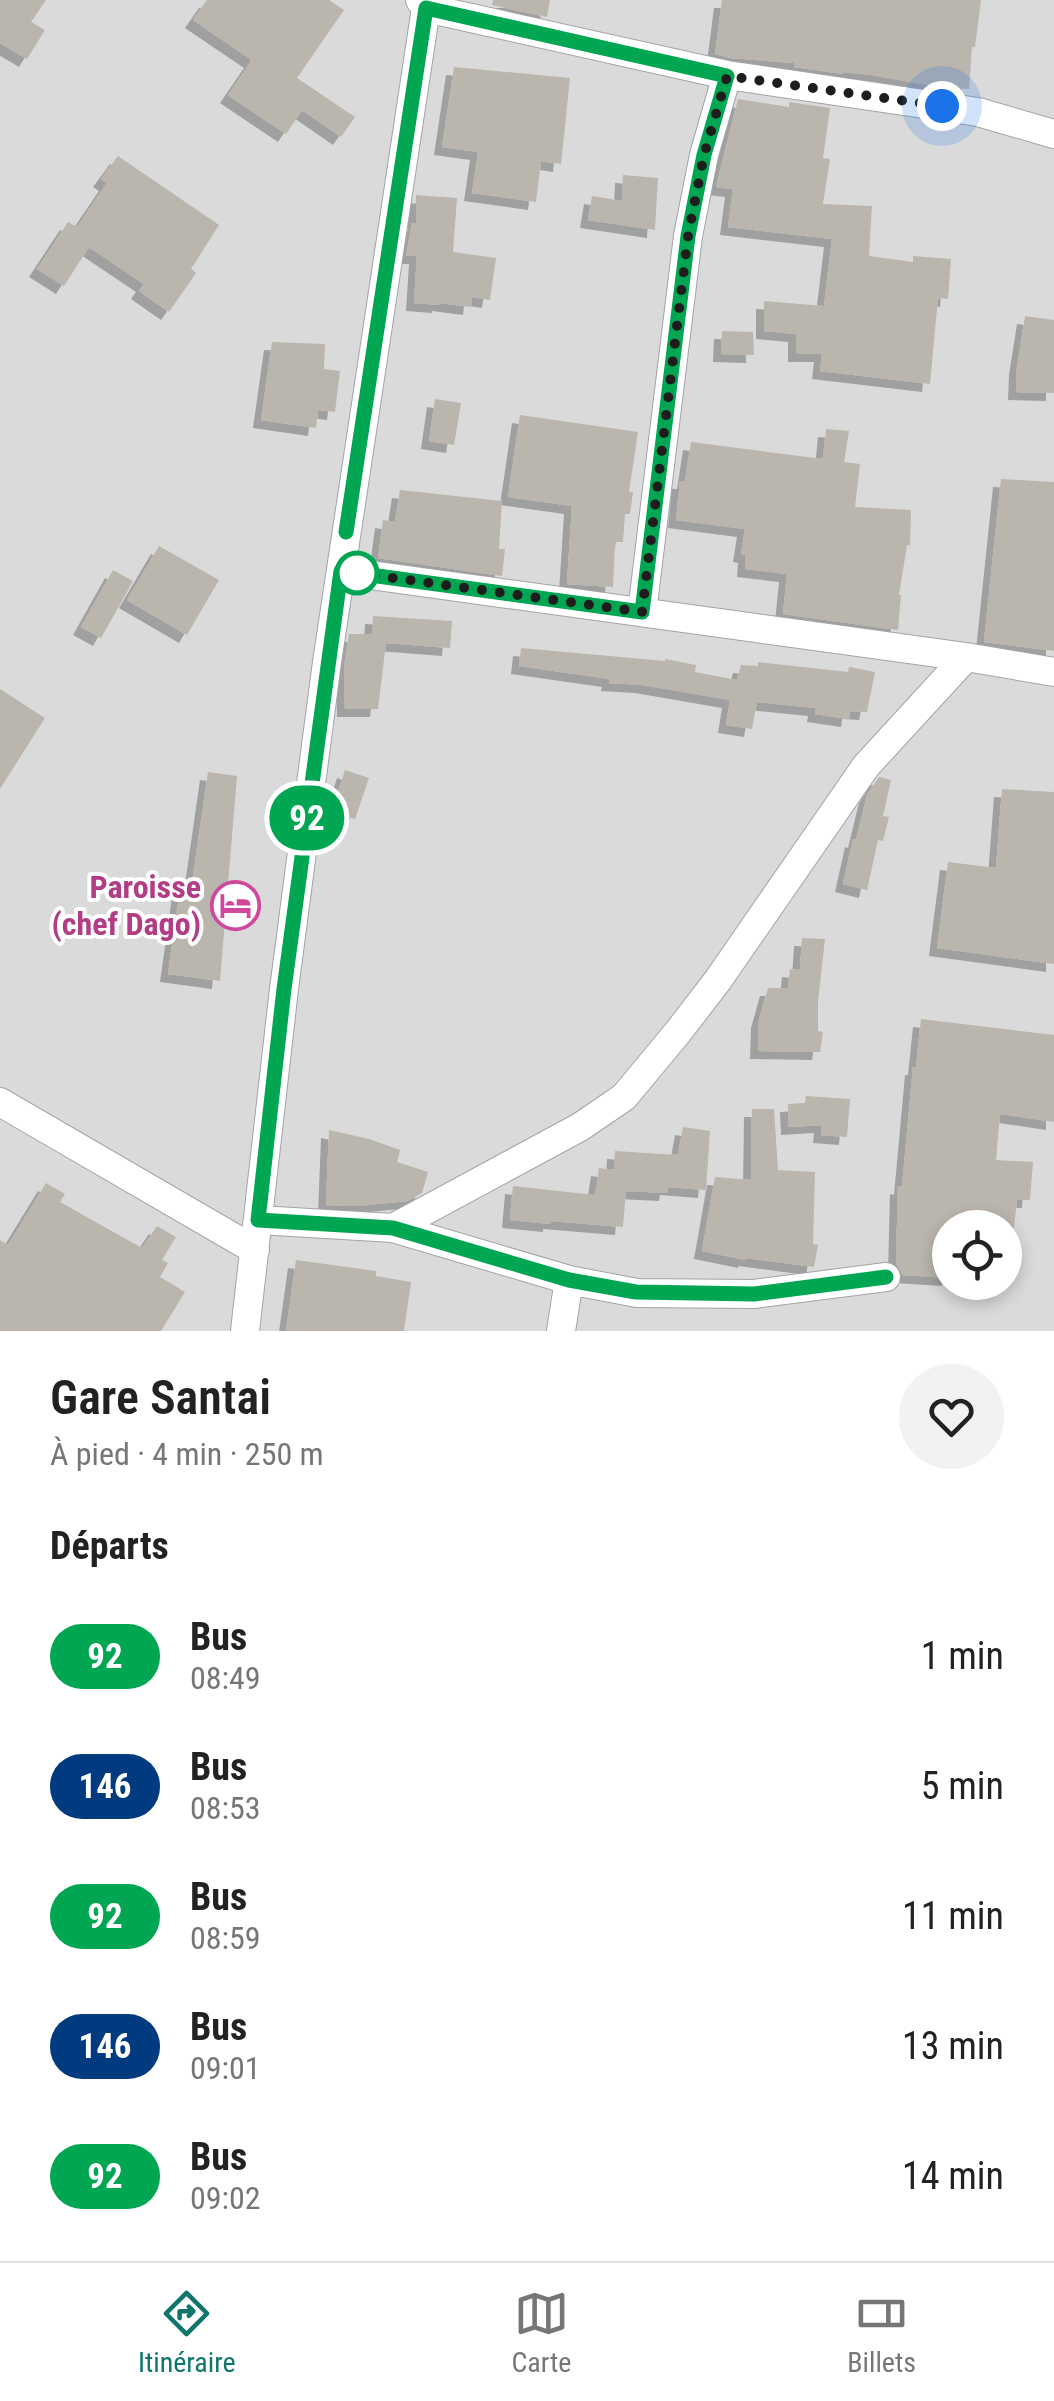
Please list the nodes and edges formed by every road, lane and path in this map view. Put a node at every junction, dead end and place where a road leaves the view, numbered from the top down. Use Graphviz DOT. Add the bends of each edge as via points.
graph roads {
  1 [pos="423,4"];
  2 [pos="727,76"];
  3 [pos="1054,134"];
  4 [pos="341,571"];
  5 [pos="642,612"];
  6 [pos="966,657"];
  7 [pos="1054,672"];
  8 [pos="0,1102"];
  9 [pos="258,1220"];
  10 [pos="393,1228"];
  11 [pos="255,1250"];
  12 [pos="886,1277"];
  13 [pos="569,1280"];
  14 [pos="244,1331"];
  15 [pos="561,1331"];
  1 -- 2 [label="street"];
  1 -- 4 [label="street"];
  2 -- 3 [label="street" via="978,112"];
  2 -- 5 [label="street" via="688,236"];
  4 -- 5 [label="street"];
  4 -- 9 [label="street"];
  5 -- 6 [label="street"];
  6 -- 7 [label="street"];
  6 -- 10 [label="street" via="866,766 718,980 624,1096 580,1128"];
  8 -- 11 [label="street"];
  9 -- 10 [label="street"];
  9 -- 11 [label="street"];
  10 -- 13 [label="street"];
  11 -- 14 [label="street"];
  12 -- 13 [label="street" via="693,1295"];
  13 -- 15 [label="street"];
}
